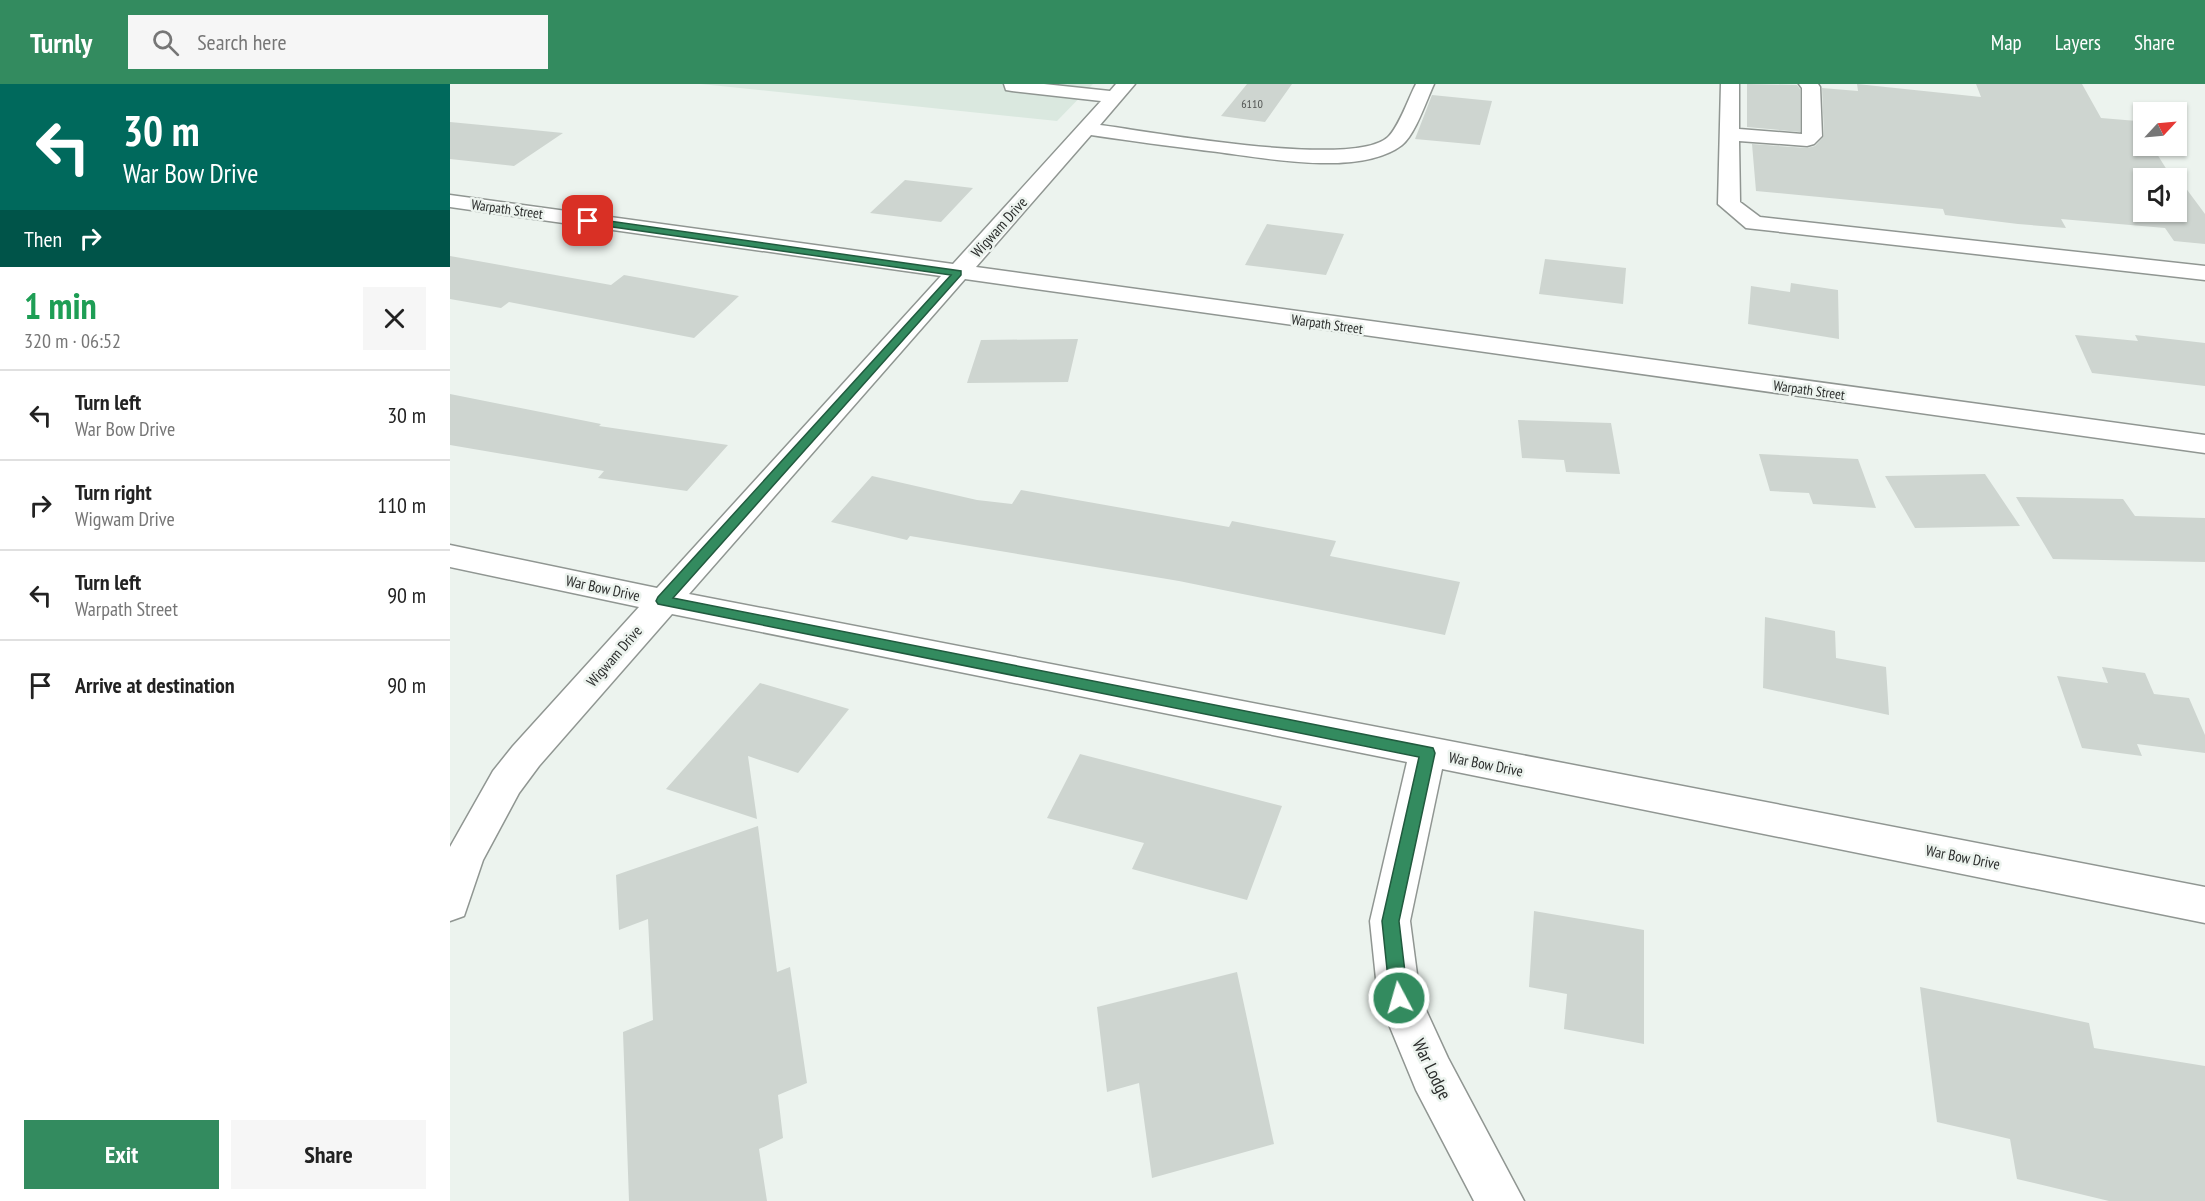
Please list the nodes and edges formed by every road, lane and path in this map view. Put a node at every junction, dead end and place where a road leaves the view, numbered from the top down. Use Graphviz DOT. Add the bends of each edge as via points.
graph roads {
  1 [pos="1425,84"];
  2 [pos="1730,84"];
  3 [pos="1808,84"];
  4 [pos="1012,86"];
  5 [pos="1121,90"];
  6 [pos="1086,129"];
  7 [pos="1729,134"];
  8 [pos="450,201"];
  9 [pos="957,273"];
  10 [pos="2205,273"];
  11 [pos="2205,444"];
  12 [pos="450,556"];
  13 [pos="663,601"];
  14 [pos="1427,753"];
  15 [pos="450,903"];
  16 [pos="2205,905"];
  17 [pos="1500,1201"];
  1 -- 6 [label="street" via="1398,139 1380,151 1345,156 1304,156"];
  2 -- 7 [label="street"];
  3 -- 7 [label="street" via="1812,136 1807,140"];
  4 -- 5 [label="street"];
  5 -- 6 [label="street, Wigwam Drive"];
  6 -- 9 [label="street, Wigwam Drive"];
  7 -- 10 [label="street" via="1729,204 1754,223"];
  8 -- 9 [label="street, Warpath Street"];
  9 -- 11 [label="street, Warpath Street"];
  9 -- 13 [label="street, Wigwam Drive"];
  12 -- 13 [label="street, War Bow Drive"];
  13 -- 14 [label="street, War Bow Drive"];
  13 -- 15 [label="street, Wigwam Drive" via="506,782 465,856"];
  14 -- 16 [label="street, War Bow Drive"];
  14 -- 17 [label="street, War Lodge" via="1390,921 1399,998 1432,1074"];
}
